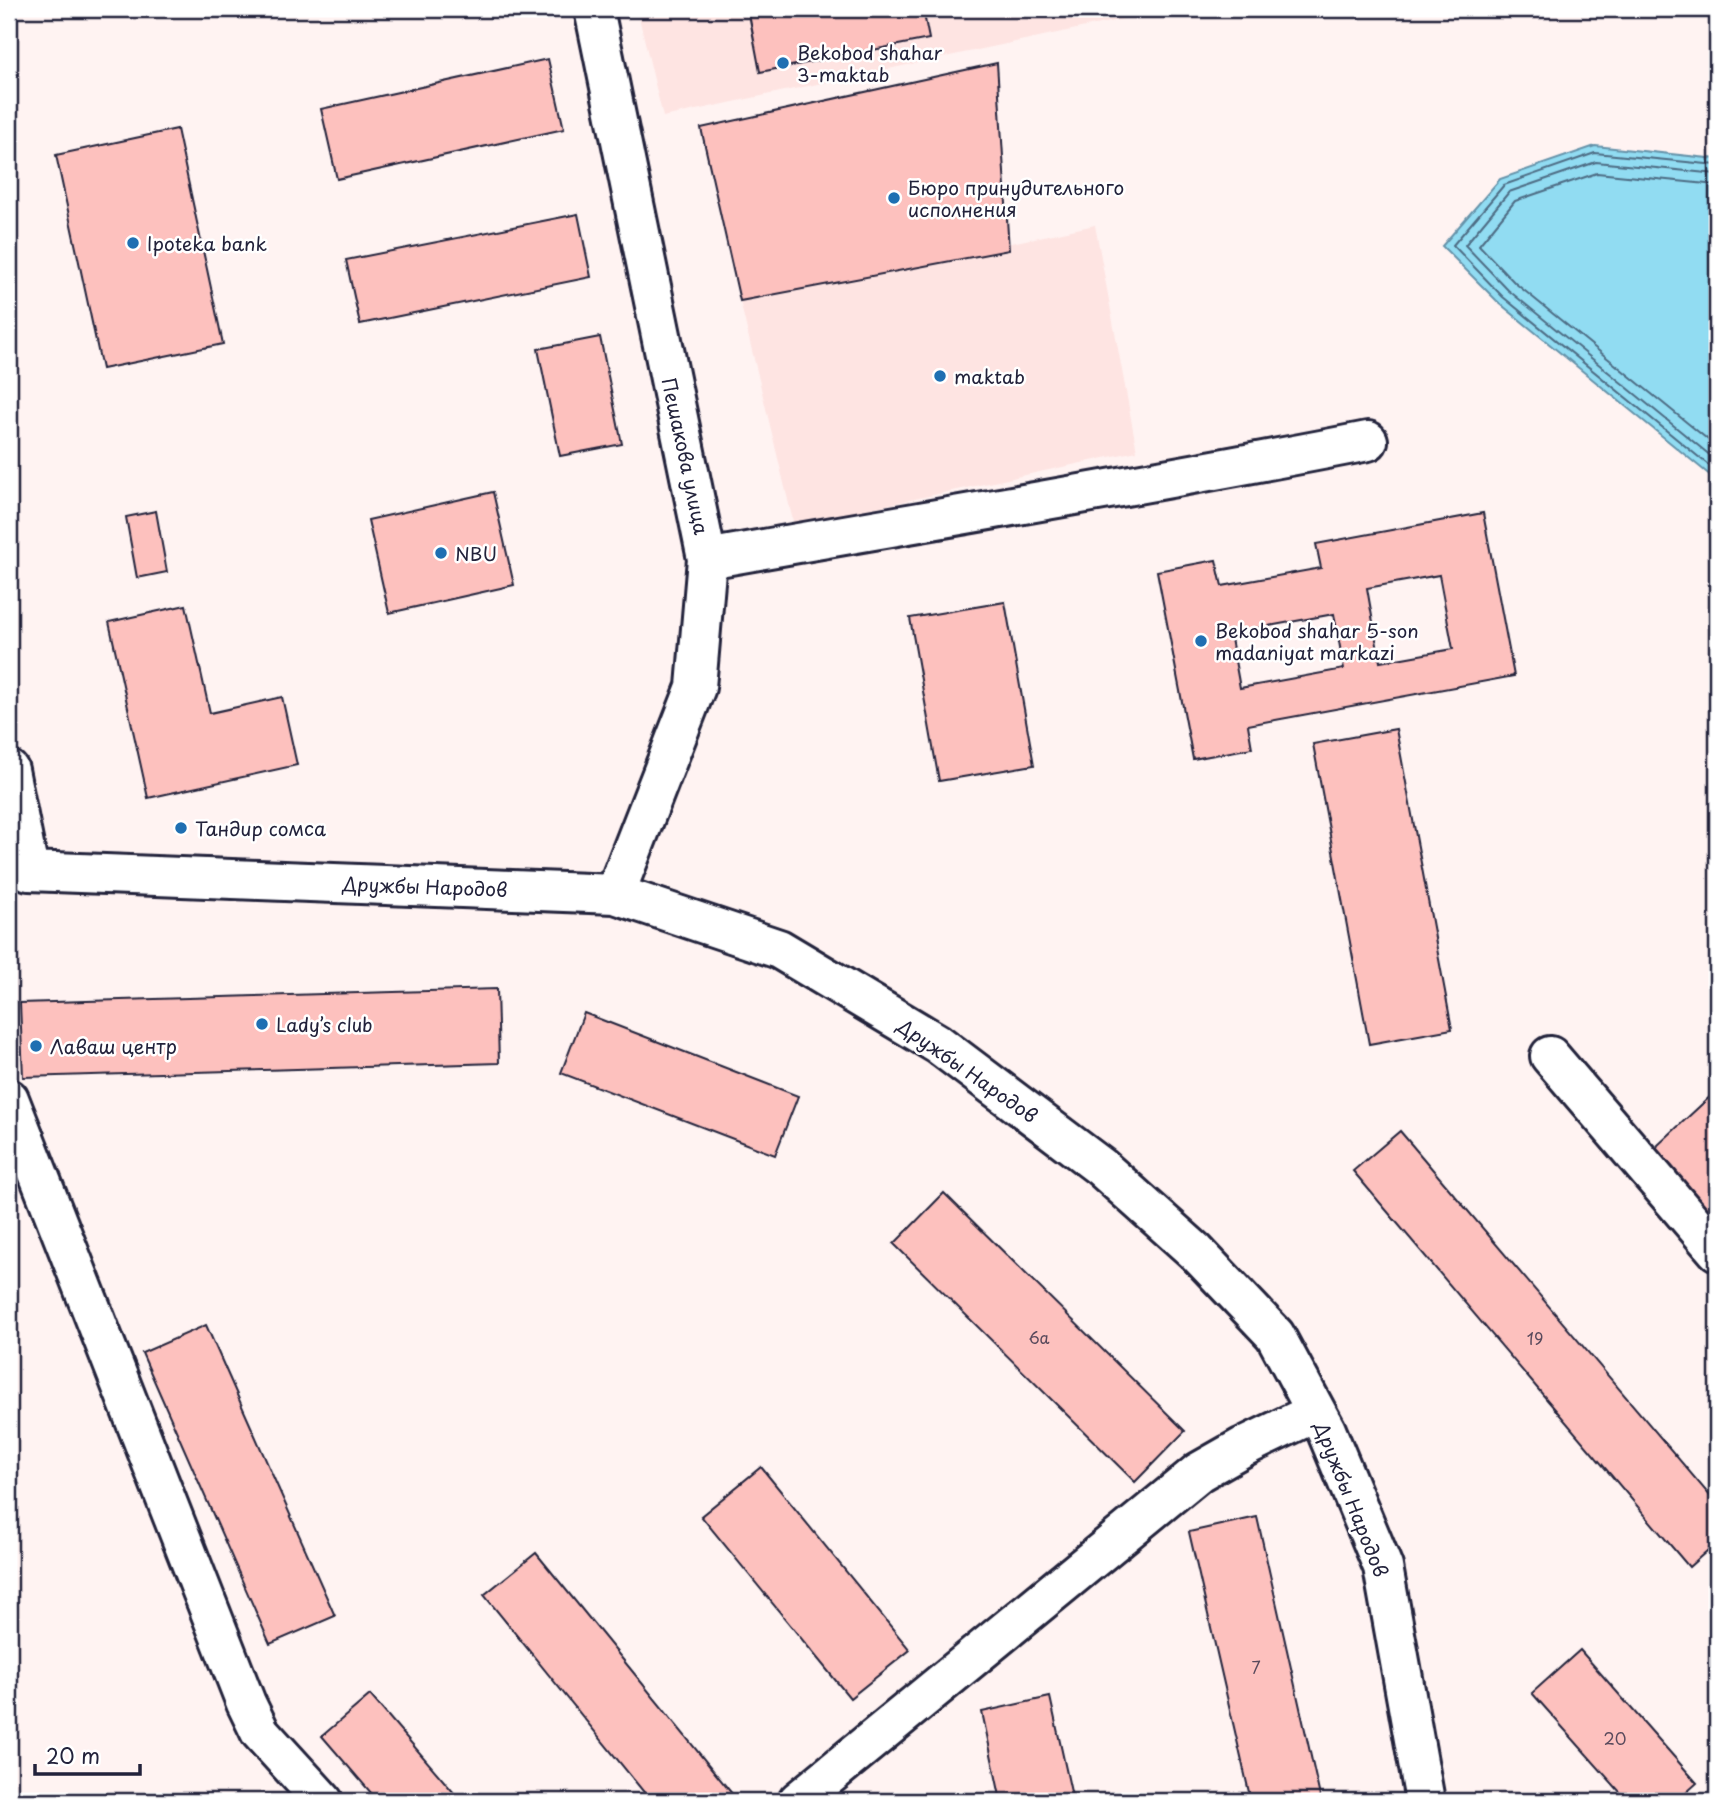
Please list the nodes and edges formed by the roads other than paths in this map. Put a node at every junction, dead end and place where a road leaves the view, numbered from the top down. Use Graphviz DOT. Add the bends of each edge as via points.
graph roads {
  1 [pos="594,9"];
  2 [pos="1368,441"];
  3 [pos="707,559"];
  4 [pos="9,770"];
  5 [pos="19,878"];
  6 [pos="615,894"];
  7 [pos="1550,1056"];
  8 [pos="9,1099"];
  9 [pos="1717,1251"];
  10 [pos="1316,1412"];
  11 [pos="323,1801"];
  12 [pos="798,1801"];
  13 [pos="1425,1801"];
  1 -- 3 [label="street, Пешакова улица"];
  2 -- 3 [label="street" via="1166,481"];
  3 -- 6 [label="street, Пешакова улица" via="696,687"];
  4 -- 5 [label="street"];
  5 -- 6 [label="street, Дружбы Народов"];
  6 -- 10 [label="street, Дружбы Народов" via="779,948 938,1044 1101,1167 1196,1252 1275,1335"];
  7 -- 9 [label="street"];
  8 -- 11 [label="street" via="246,1703 260,1732"];
  10 -- 12 [label="street" via="1199,1472"];
  10 -- 13 [label="street, Дружбы Народов" via="1383,1567"];
}
